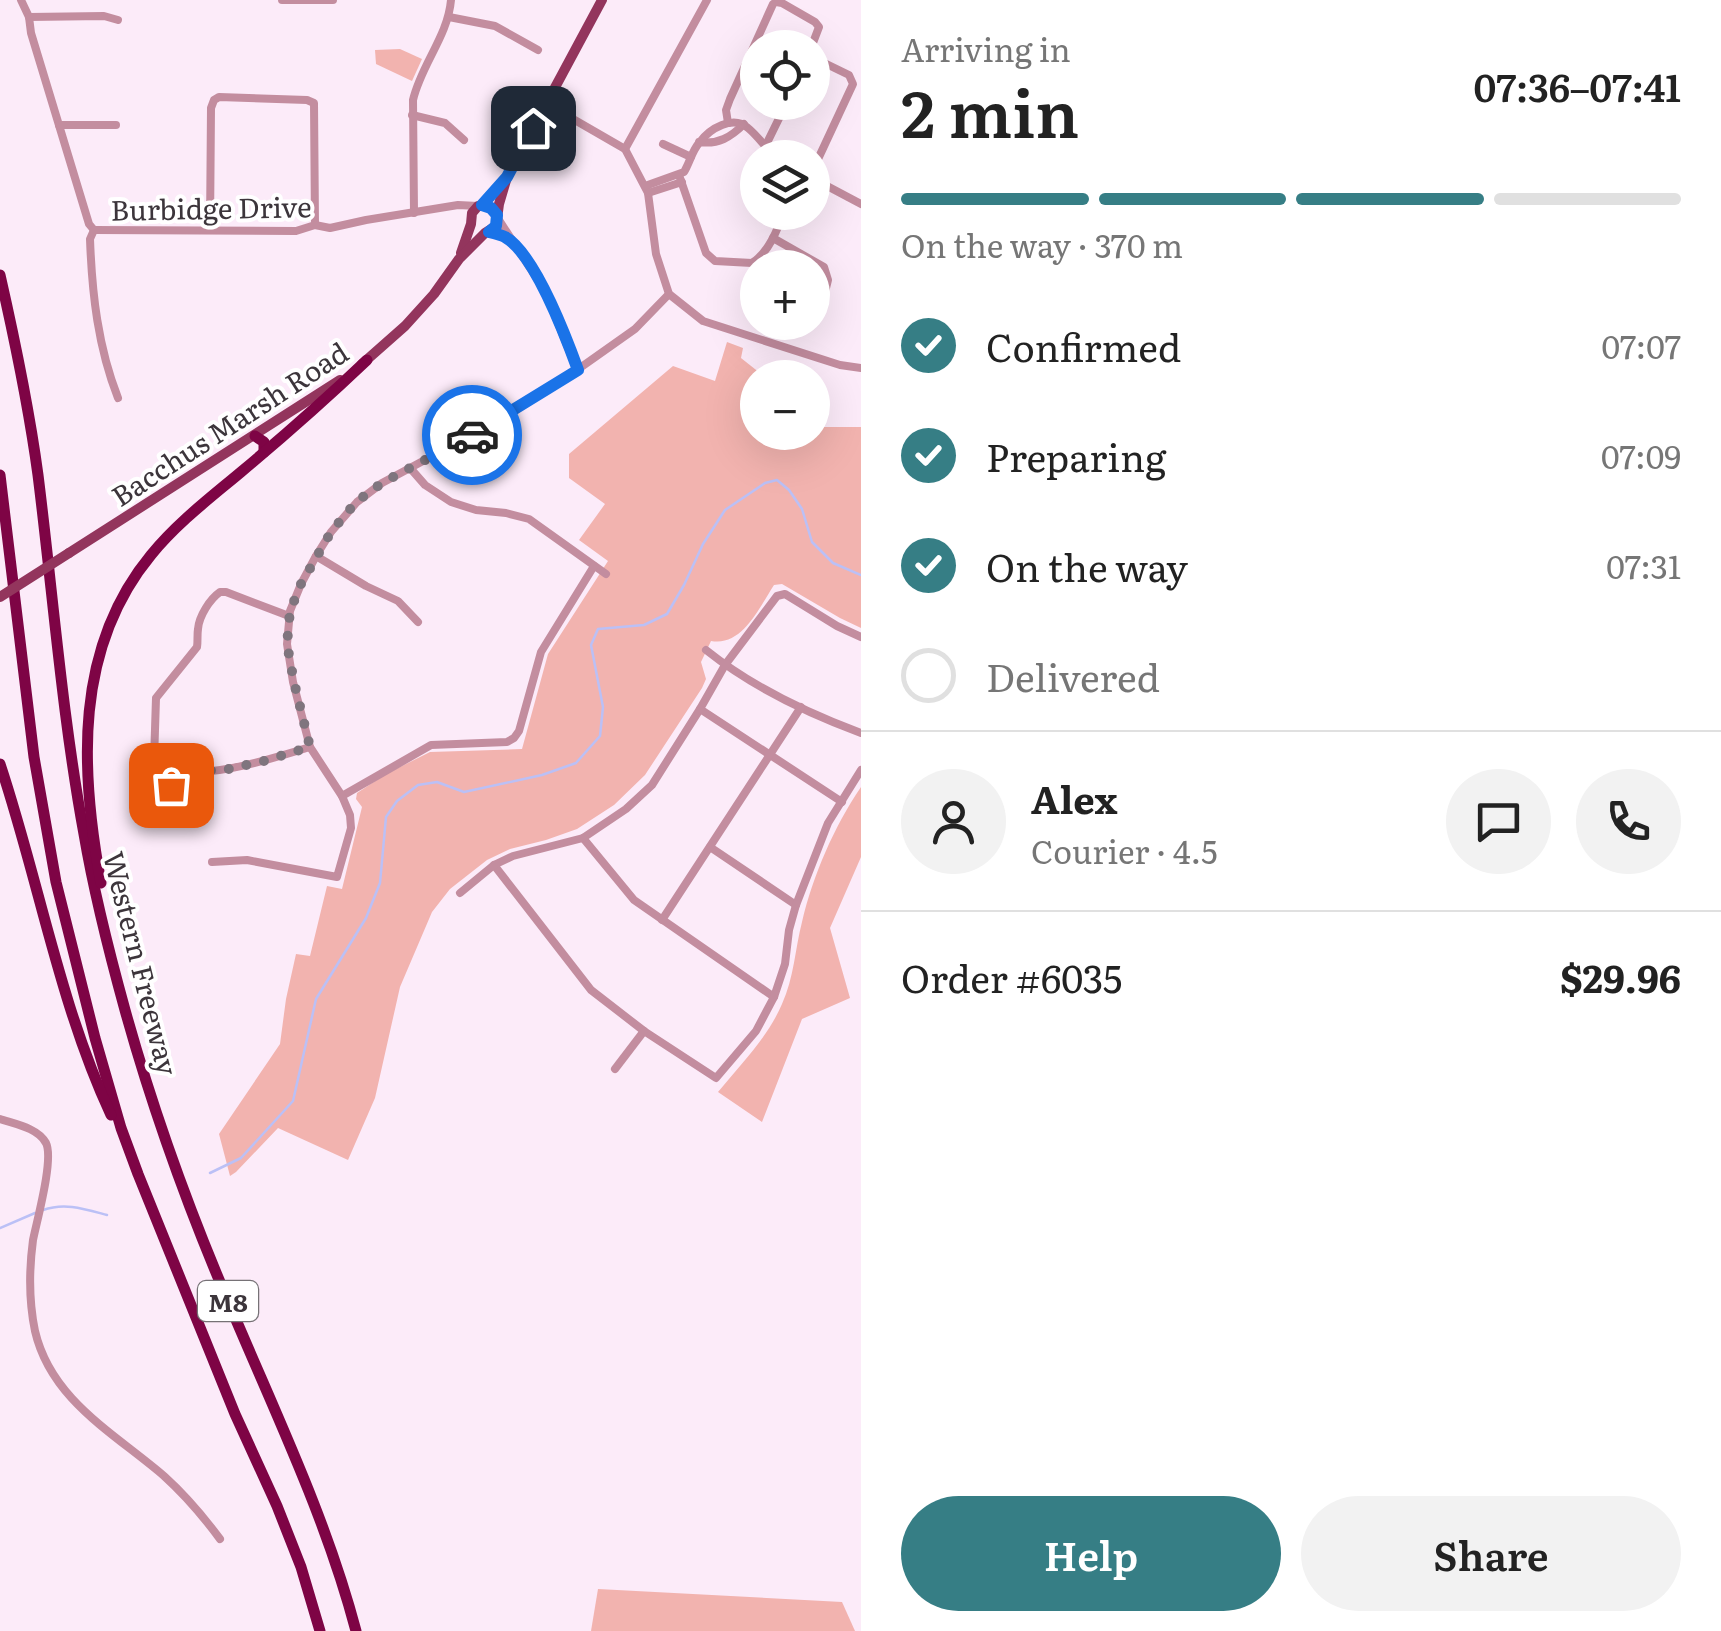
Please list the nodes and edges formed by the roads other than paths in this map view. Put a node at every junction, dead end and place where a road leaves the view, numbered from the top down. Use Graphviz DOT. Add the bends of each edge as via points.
graph roads {
  1 [pos="21,0"];
  2 [pos="282,0"];
  3 [pos="332,0"];
  4 [pos="451,0"];
  5 [pos="602,0"];
  6 [pos="707,0"];
  7 [pos="30,17"];
  8 [pos="449,17"];
  9 [pos="118,20"];
  10 [pos="760,30"];
  11 [pos="818,30"];
  12 [pos="538,50"];
  13 [pos="830,66"];
  14 [pos="740,75"];
  15 [pos="546,104"];
  16 [pos="412,115"];
  17 [pos="728,123"];
  18 [pos="744,124"];
  19 [pos="59,125"];
  20 [pos="116,125"];
  21 [pos="464,140"];
  22 [pos="759,140"];
  23 [pos="828,140"];
  24 [pos="699,142"];
  25 [pos="664,144"];
  26 [pos="625,149"];
  27 [pos="691,157"];
  28 [pos="507,177"];
  29 [pos="680,179"];
  30 [pos="830,184"];
  31 [pos="647,189"];
  32 [pos="860,200"];
  33 [pos="480,206"];
  34 [pos="450,207"];
  35 [pos="414,213"];
  36 [pos="497,216"];
  37 [pos="471,223"];
  38 [pos="315,225"];
  39 [pos="210,229"];
  40 [pos="94,230"];
  41 [pos="775,230"];
  42 [pos="487,232"];
  43 [pos="772,238"];
  44 [pos="515,245"];
  45 [pos="794,250"];
  46 [pos="459,259"];
  47 [pos="0,275"];
  48 [pos="669,294"];
  49 [pos="366,360"];
  50 [pos="861,368"];
  51 [pos="578,370"];
  52 [pos="118,398"];
  53 [pos="255,436"];
  54 [pos="264,452"];
  55 [pos="411,469"];
  56 [pos="0,475"];
  57 [pos="316,556"];
  58 [pos="594,566"];
  59 [pos="606,574"];
  60 [pos="0,597"];
  61 [pos="289,616"];
  62 [pos="418,622"];
  63 [pos="861,637"];
  64 [pos="706,650"];
  65 [pos="725,665"];
  66 [pos="801,707"];
  67 [pos="700,709"];
  68 [pos="857,731"];
  69 [pos="310,747"];
  70 [pos="770,754"];
  71 [pos="0,764"];
  72 [pos="861,770"];
  73 [pos="170,772"];
  74 [pos="342,796"];
  75 [pos="842,802"];
  76 [pos="173,821"];
  77 [pos="583,838"];
  78 [pos="710,847"];
  79 [pos="212,862"];
  80 [pos="494,866"];
  81 [pos="460,893"];
  82 [pos="796,904"];
  83 [pos="662,920"];
  84 [pos="113,966"];
  85 [pos="774,997"];
  86 [pos="644,1030"];
  87 [pos="615,1069"];
  88 [pos="0,1119"];
  89 [pos="138,1174"];
  90 [pos="220,1539"];
  91 [pos="320,1631"];
  92 [pos="356,1631"];
  1 -- 7 [label="street, Burbidge Drive"];
  2 -- 3 [label="street"];
  4 -- 8 [label="street"];
  5 -- 15 [label="main road"];
  6 -- 26 [label="street"];
  7 -- 9 [label="street"];
  7 -- 19 [label="street, Burbidge Drive"];
  8 -- 12 [label="street" via="494,26"];
  8 -- 16 [label="street" via="416,85"];
  10 -- 11 [label="street" via="776,2"];
  13 -- 23 [label="street" via="853,84"];
  14 -- 17 [label="street" via="726,110"];
  15 -- 26 [label="street"];
  15 -- 28 [label="main road"];
  16 -- 21 [label="street" via="445,123"];
  16 -- 35 [label="street"];
  17 -- 18 [label="street"];
  17 -- 24 [label="street"];
  18 -- 22 [label="street"];
  18 -- 24 [label="street" via="717,142"];
  19 -- 20 [label="street"];
  19 -- 40 [label="street, Burbidge Drive"];
  24 -- 27 [label="street"];
  25 -- 27 [label="street"];
  26 -- 31 [label="street"];
  27 -- 29 [label="street"];
  28 -- 33 [label="main road"];
  28 -- 36 [label="main road"];
  29 -- 31 [label="street"];
  29 -- 43 [label="street" via="710,258 752,264"];
  30 -- 32 [label="street"];
  31 -- 48 [label="street"];
  33 -- 34 [label="street, Burbidge Drive"];
  33 -- 36 [label="main road"];
  33 -- 37 [label="main road"];
  34 -- 35 [label="street, Burbidge Drive"];
  34 -- 37 [label="street"];
  35 -- 38 [label="street, Burbidge Drive"];
  36 -- 42 [label="main road"];
  36 -- 44 [label="street"];
  37 -- 42 [label="main road"];
  37 -- 46 [label="main road, Bacchus Marsh Road"];
  38 -- 39 [label="street, Burbidge Drive" via="296,231"];
  38 -- 39 [label="street" via="314,102 218,97 212,108"];
  39 -- 40 [label="street, Burbidge Drive"];
  40 -- 52 [label="street" via="94,308"];
  41 -- 43 [label="street"];
  42 -- 44 [label="street"];
  42 -- 46 [label="main road, Bacchus Marsh Road"];
  43 -- 45 [label="street"];
  44 -- 51 [label="street" via="545,291"];
  46 -- 49 [label="main road, Bacchus Marsh Road" via="420,310"];
  47 -- 84 [label="highway, Western Freeway / M8" via="37,472 77,796"];
  48 -- 50 [label="street" via="703,321"];
  48 -- 51 [label="street" via="635,329"];
  49 -- 53 [label="main road, Bacchus Marsh Road"];
  49 -- 54 [label="highway"];
  51 -- 55 [label="street"];
  53 -- 54 [label="highway"];
  53 -- 60 [label="main road, Bacchus Marsh Road, bridge"];
  54 -- 84 [label="highway" via="152,554 103,639 87,740"];
  55 -- 57 [label="street" via="356,502"];
  55 -- 58 [label="street" via="451,502 529,519"];
  56 -- 89 [label="highway, M8" via="56,882"];
  57 -- 61 [label="street"];
  57 -- 62 [label="street" via="398,601"];
  58 -- 59 [label="street"];
  58 -- 74 [label="street" via="541,652 514,738 431,745"];
  61 -- 69 [label="street" via="290,663"];
  61 -- 73 [label="street" via="226,592 214,596 197,625 197,646 156,698 154,761"];
  63 -- 65 [label="street" via="784,594"];
  64 -- 65 [label="street"];
  65 -- 66 [label="street"];
  65 -- 67 [label="street"];
  66 -- 68 [label="street"];
  66 -- 70 [label="street"];
  67 -- 70 [label="street"];
  67 -- 77 [label="street" via="652,784"];
  69 -- 73 [label="street" via="224,770"];
  69 -- 74 [label="street"];
  70 -- 75 [label="street"];
  70 -- 78 [label="street"];
  71 -- 89 [label="highway" via="63,986"];
  72 -- 75 [label="street"];
  73 -- 76 [label="street"];
  74 -- 79 [label="street" via="350,828 338,877 247,860"];
  75 -- 82 [label="street"];
  77 -- 80 [label="street"];
  77 -- 83 [label="street" via="634,900"];
  78 -- 82 [label="street"];
  78 -- 83 [label="street"];
  80 -- 81 [label="street"];
  80 -- 86 [label="street" via="591,990"];
  82 -- 85 [label="street"];
  83 -- 85 [label="street"];
  84 -- 92 [label="highway, Western Freeway / M8" via="187,1198 315,1502"];
  85 -- 86 [label="street" via="716,1078"];
  86 -- 87 [label="street"];
  88 -- 90 [label="street" via="36,1132 48,1148 32,1257 32,1312 48,1366 82,1410 182,1492"];
  89 -- 91 [label="highway, M8" via="277,1506"];
}
